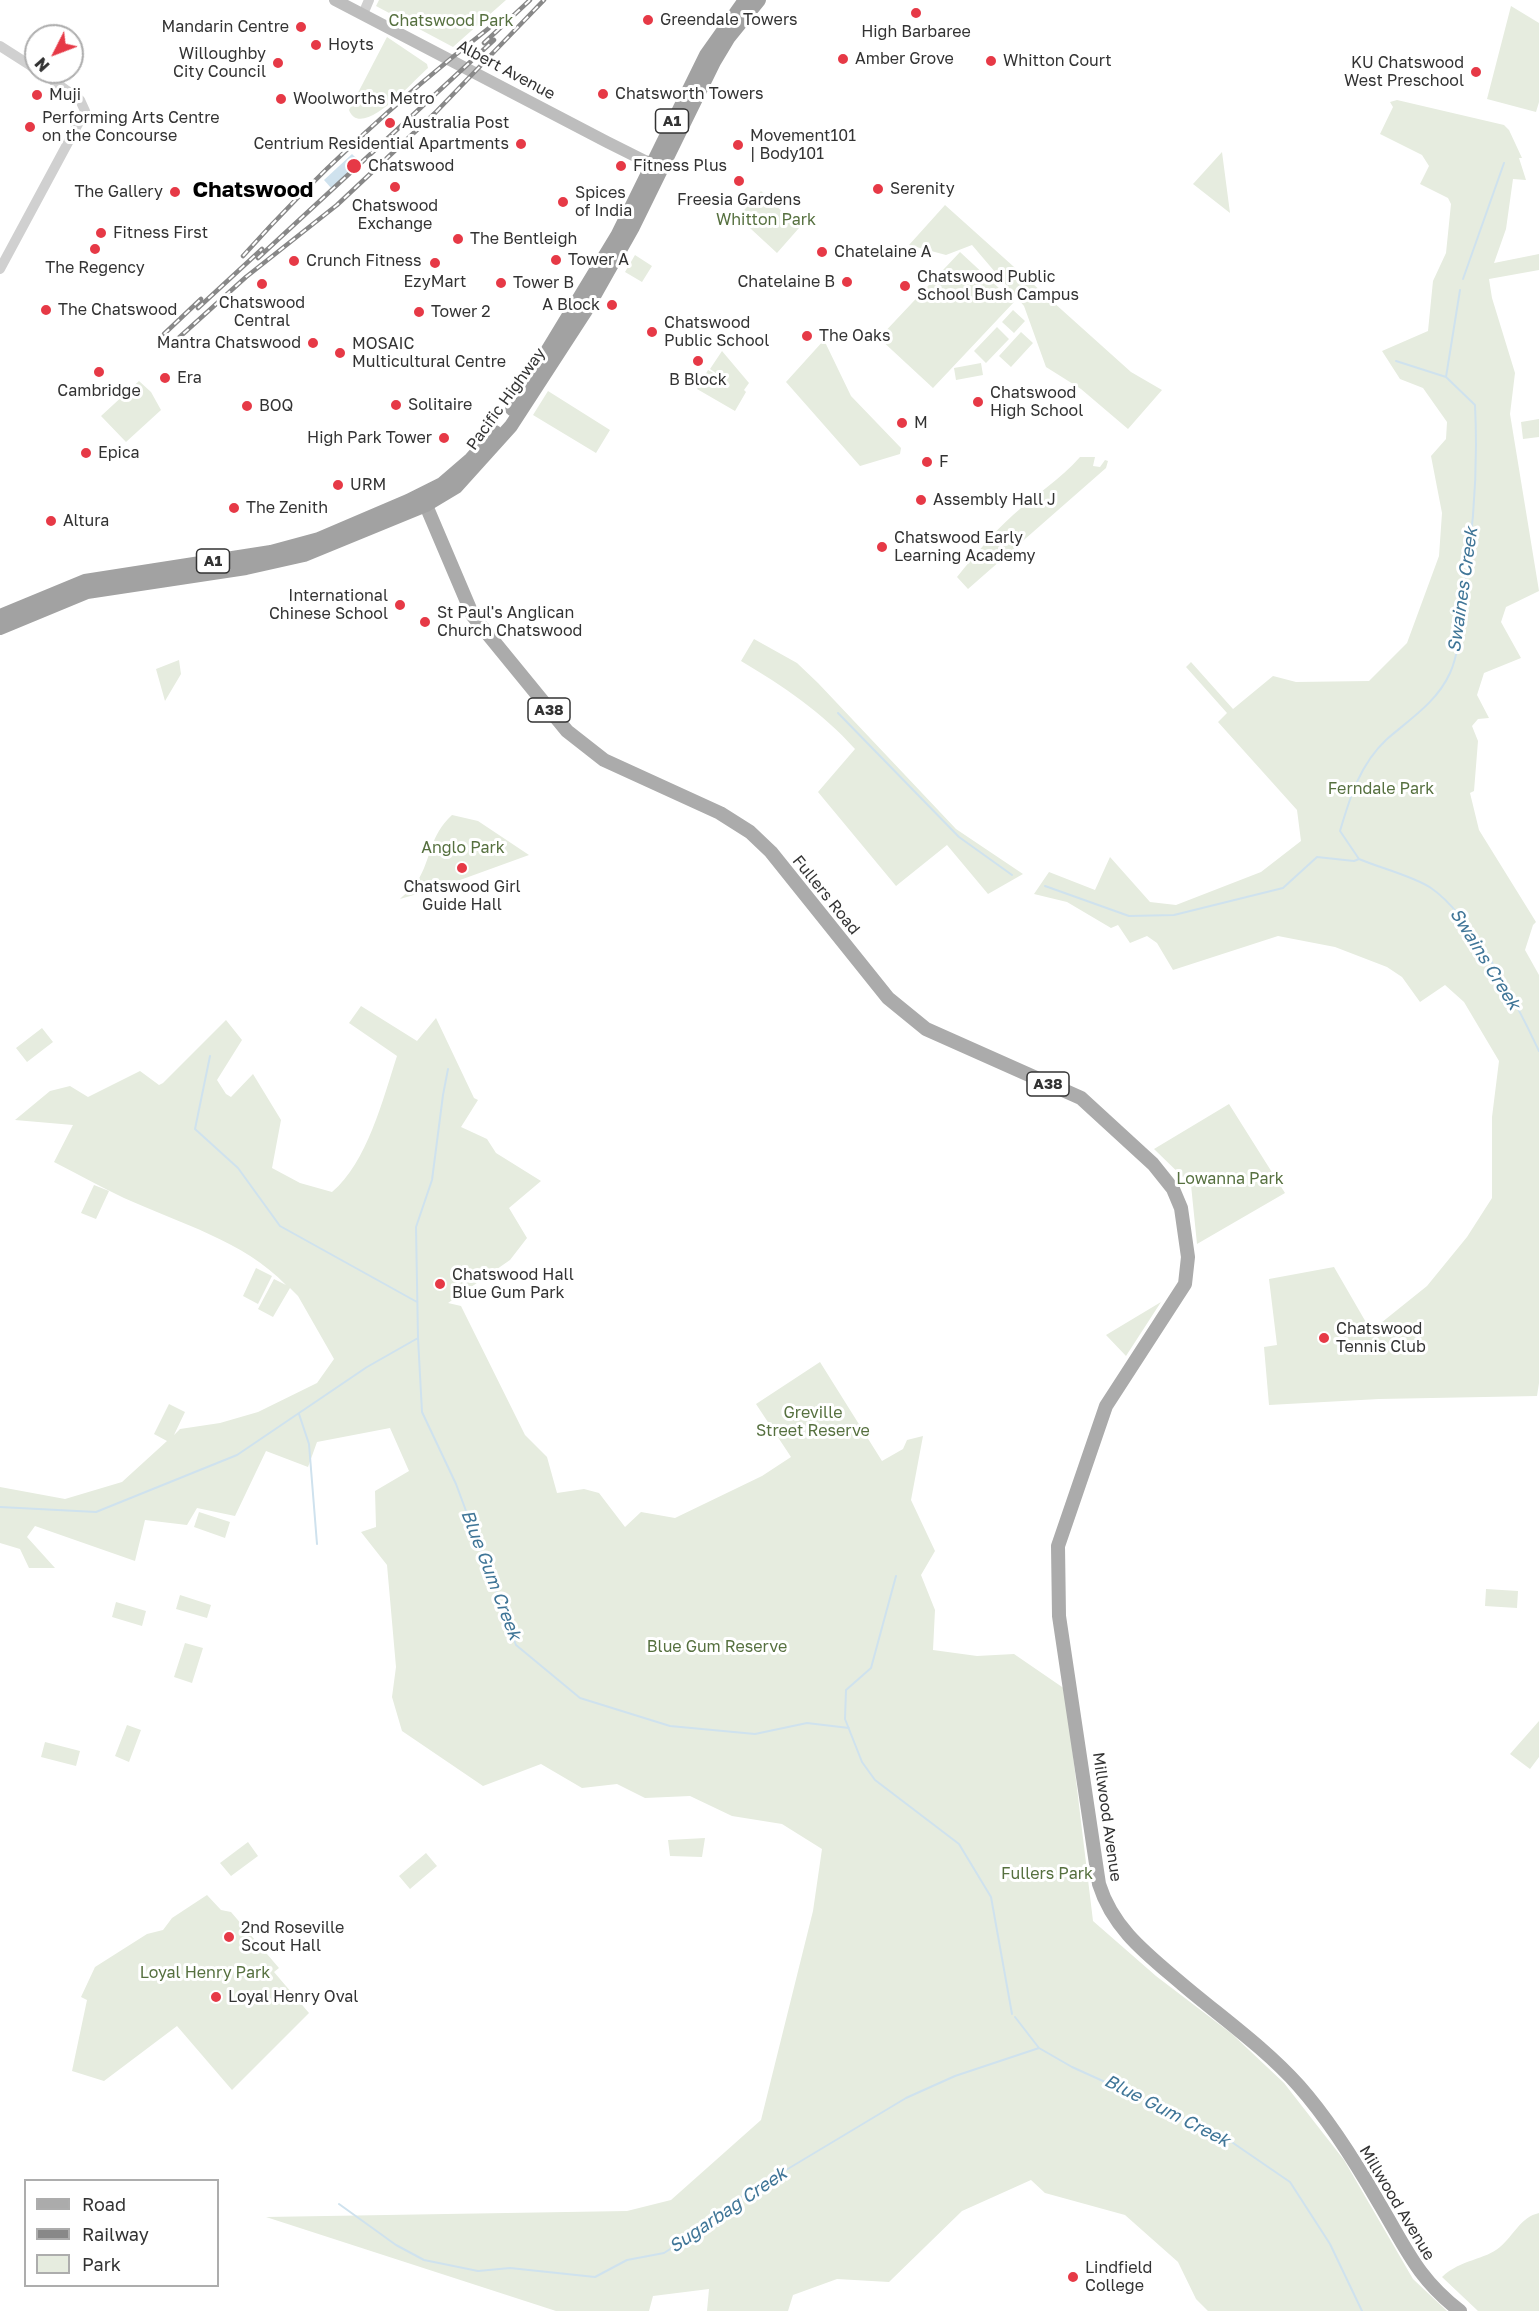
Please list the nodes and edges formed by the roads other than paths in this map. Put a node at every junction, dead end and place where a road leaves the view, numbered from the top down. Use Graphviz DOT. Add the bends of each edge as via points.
graph roads {
  1 [pos="335,0"];
  2 [pos="369,0"];
  3 [pos="745,0"];
  4 [pos="759,0"];
  5 [pos="363,14"];
  6 [pos="0,46"];
  7 [pos="24,61"];
  8 [pos="57,84"];
  9 [pos="657,165"];
  10 [pos="0,269"];
  11 [pos="424,500"];
  12 [pos="0,616"];
  13 [pos="0,627"];
  14 [pos="1180,1293"];
  15 [pos="1460,2311"];
  1 -- 5 [label="main road, Albert Avenue"];
  2 -- 5 [label="street"];
  3 -- 9 [label="highway, Pacific Highway / A1" via="706,55"];
  4 -- 9 [label="highway, Pacific Highway / A1" via="729,37"];
  5 -- 9 [label="main road, Albert Avenue"];
  6 -- 7 [label="street"];
  8 -- 10 [label="street" via="83,104 85,111"];
  9 -- 11 [label="highway, Pacific Highway / A1" via="514,406 471,459"];
  11 -- 12 [label="highway, Pacific Highway / A1" via="308,543 252,556 85,581"];
  11 -- 13 [label="highway, Pacific Highway / A1" via="304,555 87,592"];
  11 -- 14 [label="main road, Fullers Road / A38" via="473,616 575,739 604,760 711,808 750,832 908,1017 926,1029 1081,1098 1164,1175 1176,1193 1183,1215 1188,1270"];
  14 -- 15 [label="main road, Millwood Avenue / A38" via="1106,1406 1058,1546 1059,1616 1099,1884 1110,1913 1130,1939 1299,2087 1355,2163 1413,2263"];
}
